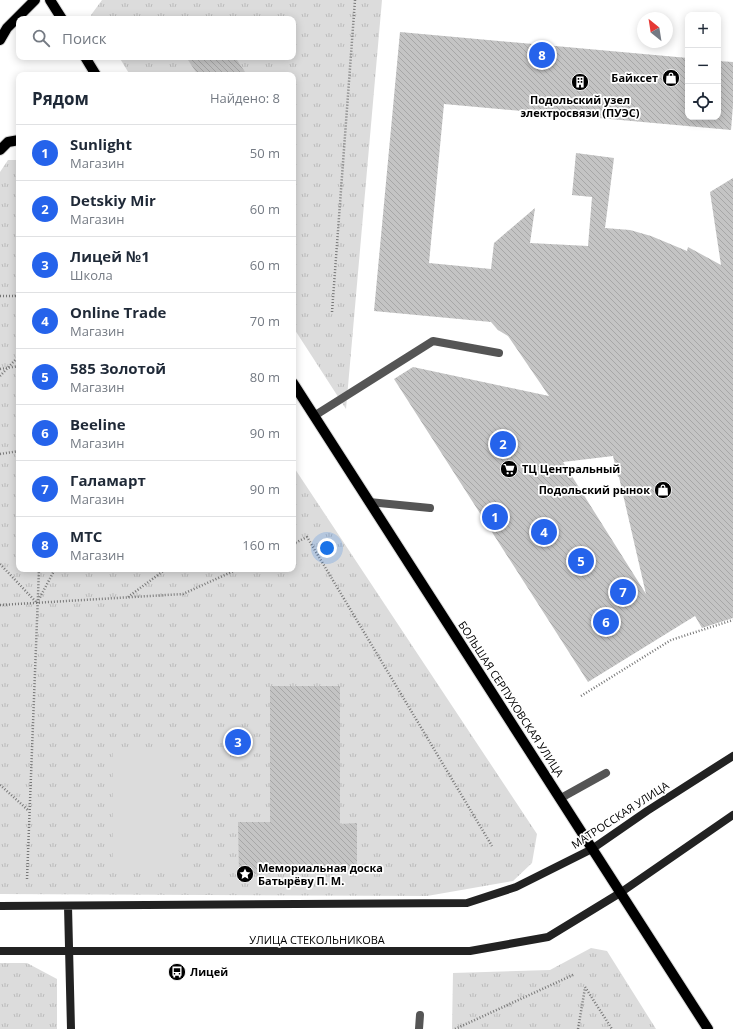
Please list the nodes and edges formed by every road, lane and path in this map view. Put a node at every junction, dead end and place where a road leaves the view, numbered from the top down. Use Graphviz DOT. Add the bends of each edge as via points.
graph roads {
  1 [pos="35,0"];
  2 [pos="50,0"];
  3 [pos="355,0"];
  4 [pos="19,16"];
  5 [pos="60,16"];
  6 [pos="16,19"];
  7 [pos="0,40"];
  8 [pos="87,60"];
  9 [pos="94,72"];
  10 [pos="16,141"];
  11 [pos="0,150"];
  12 [pos="0,296"];
  13 [pos="16,296"];
  14 [pos="332,312"];
  15 [pos="499,353"];
  16 [pos="16,359"];
  17 [pos="16,366"];
  18 [pos="8,367"];
  19 [pos="0,368"];
  20 [pos="0,376"];
  21 [pos="296,388"];
  22 [pos="314,416"];
  23 [pos="16,451"];
  24 [pos="0,454"];
  25 [pos="369,502"];
  26 [pos="430,508"];
  27 [pos="296,542"];
  28 [pos="0,564"];
  29 [pos="39,572"];
  30 [pos="53,572"];
  31 [pos="162,572"];
  32 [pos="231,572"];
  33 [pos="128,598"];
  34 [pos="37,603"];
  35 [pos="0,605"];
  36 [pos="733,620"];
  37 [pos="581,696"];
  38 [pos="733,756"];
  39 [pos="606,773"];
  40 [pos="0,785"];
  41 [pos="561,798"];
  42 [pos="30,812"];
  43 [pos="733,815"];
  44 [pos="492,846"];
  45 [pos="592,849"];
  46 [pos="27,879"];
  47 [pos="620,892"];
  48 [pos="0,906"];
  49 [pos="68,906"];
  50 [pos="0,951"];
  51 [pos="69,951"];
  52 [pos="575,974"];
  53 [pos="420,1015"];
  54 [pos="71,1029"];
  55 [pos="419,1029"];
  56 [pos="455,1029"];
  57 [pos="578,1029"];
  58 [pos="612,1029"];
  59 [pos="708,1029"];
  1 -- 4 [label="main road"];
  2 -- 5 [label="main road"];
  3 -- 14 [label="path"];
  6 -- 7 [label="main road"];
  8 -- 9 [label="main road"];
  10 -- 11 [label="main road" via="8,142"];
  12 -- 13 [label="path"];
  15 -- 22 [label="lane" via="433,341"];
  16 -- 18 [label="path"];
  17 -- 18 [label="path"];
  18 -- 19 [label="path"];
  18 -- 20 [label="path"];
  21 -- 22 [label="main road, БОЛЬШАЯ СЕРПУХОВСКАЯ УЛИЦА"];
  22 -- 25 [label="main road, БОЛЬШАЯ СЕРПУХОВСКАЯ УЛИЦА"];
  23 -- 24 [label="path"];
  25 -- 26 [label="lane"];
  25 -- 41 [label="main road, БОЛЬШАЯ СЕРПУХОВСКАЯ УЛИЦА"];
  27 -- 44 [label="path" via="307,537"];
  28 -- 34 [label="path"];
  29 -- 34 [label="path"];
  30 -- 34 [label="path"];
  31 -- 33 [label="path"];
  32 -- 33 [label="path" via="182,594"];
  33 -- 34 [label="path"];
  34 -- 35 [label="path"];
  34 -- 42 [label="path"];
  36 -- 37 [label="path" via="671,640"];
  38 -- 45 [label="main road, МАТРОССКАЯ УЛИЦА"];
  39 -- 41 [label="lane"];
  40 -- 42 [label="path"];
  41 -- 45 [label="main road, БОЛЬШАЯ СЕРПУХОВСКАЯ УЛИЦА"];
  42 -- 46 [label="path"];
  43 -- 47 [label="main road"];
  45 -- 47 [label="main road, БОЛЬШАЯ СЕРПУХОВСКАЯ УЛИЦА"];
  45 -- 49 [label="main road, МАТРОССКАЯ УЛИЦА" via="516,887 467,903"];
  47 -- 51 [label="main road, УЛИЦА СТЕКОЛЬНИКОВА" via="548,937 470,951"];
  47 -- 59 [label="main road, БОЛЬШАЯ СЕРПУХОВСКАЯ УЛИЦА"];
  48 -- 49 [label="main road"];
  49 -- 51 [label="main road"];
  50 -- 51 [label="main road, УЛИЦА СТЕКОЛЬНИКОВА"];
  51 -- 54 [label="main road"];
  52 -- 56 [label="path"];
  53 -- 55 [label="lane"];
  57 -- 58 [label="path" via="585,987"];
}
